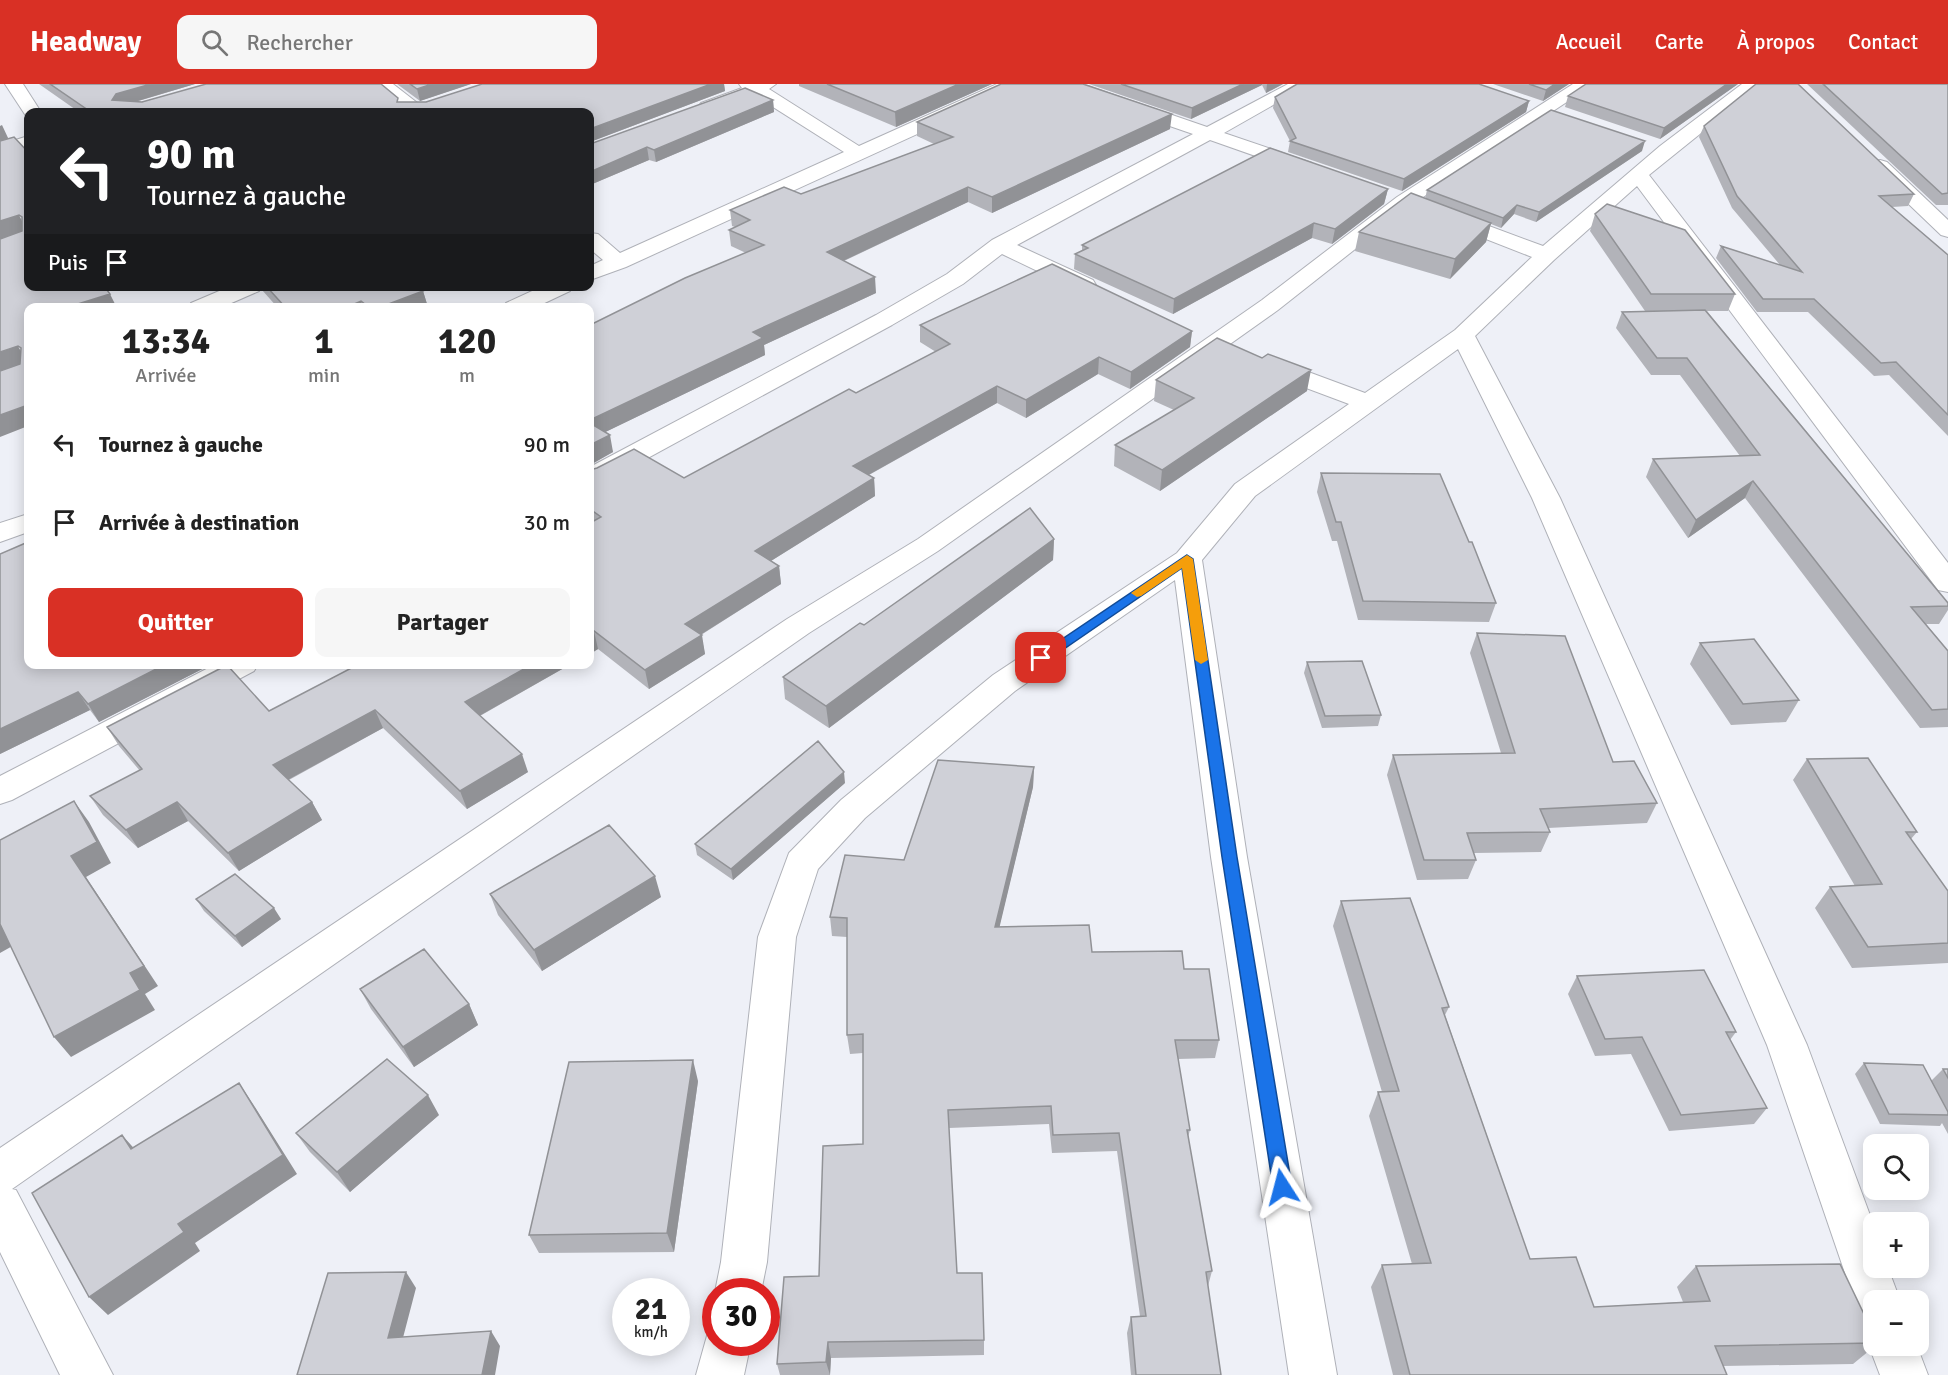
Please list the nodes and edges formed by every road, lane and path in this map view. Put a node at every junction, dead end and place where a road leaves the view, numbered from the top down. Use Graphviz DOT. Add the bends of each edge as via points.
graph roads {
  1 [pos="14,84"];
  2 [pos="382,84"];
  3 [pos="1012,84"];
  4 [pos="1065,84"];
  5 [pos="1301,84"];
  6 [pos="1585,84"];
  7 [pos="1753,84"];
  8 [pos="758,85"];
  9 [pos="439,103"];
  10 [pos="29,108"];
  11 [pos="411,108"];
  12 [pos="426,108"];
  13 [pos="690,113"];
  14 [pos="1208,132"];
  15 [pos="24,143"];
  16 [pos="0,151"];
  17 [pos="858,153"];
  18 [pos="1870,156"];
  19 [pos="1325,174"];
  20 [pos="1639,176"];
  21 [pos="1393,197"];
  22 [pos="1948,231"];
  23 [pos="594,242"];
  24 [pos="999,245"];
  25 [pos="1546,255"];
  26 [pos="618,262"];
  27 [pos="594,272"];
  28 [pos="233,291"];
  29 [pos="551,291"];
  30 [pos="1107,295"];
  31 [pos="203,299"];
  32 [pos="525,303"];
  33 [pos="1463,335"];
  34 [pos="1222,348"];
  35 [pos="1366,402"];
  36 [pos="594,476"];
  37 [pos="24,524"];
  38 [pos="0,533"];
  39 [pos="1187,559"];
  40 [pos="1948,584"];
  41 [pos="233,669"];
  42 [pos="0,790"];
  43 [pos="0,1173"];
  44 [pos="0,1205"];
  45 [pos="741,1278"];
  46 [pos="1873,1290"];
  47 [pos="724,1356"];
  48 [pos="1897,1356"];
  49 [pos="89,1375"];
  50 [pos="720,1375"];
  51 [pos="1313,1375"];
  52 [pos="1904,1375"];
  1 -- 10 [label="street"];
  2 -- 11 [label="street"];
  3 -- 17 [label="street"];
  4 -- 14 [label="street"];
  5 -- 14 [label="street"];
  6 -- 21 [label="street"];
  7 -- 20 [label="street" via="1656,147"];
  8 -- 13 [label="street"];
  8 -- 17 [label="street"];
  9 -- 12 [label="street"];
  14 -- 19 [label="street"];
  14 -- 24 [label="street"];
  15 -- 16 [label="street"];
  17 -- 26 [label="street"];
  18 -- 22 [label="street"];
  20 -- 25 [label="street"];
  20 -- 40 [label="street"];
  21 -- 25 [label="street"];
  21 -- 34 [label="street"];
  23 -- 26 [label="street"];
  24 -- 30 [label="street"];
  24 -- 36 [label="street" via="955,279 884,320"];
  25 -- 33 [label="street"];
  26 -- 27 [label="street"];
  28 -- 31 [label="street"];
  29 -- 32 [label="street"];
  33 -- 35 [label="street"];
  33 -- 46 [label="street" via="1546,498 1787,1045"];
  34 -- 35 [label="street"];
  34 -- 43 [label="street" via="928,545 798,626"];
  35 -- 39 [label="street" via="1245,490"];
  37 -- 38 [label="street"];
  39 -- 45 [label="street" via="1004,683 853,809 802,863 777,937"];
  39 -- 51 [label="street" via="1231,869"];
  41 -- 42 [label="street"];
  44 -- 49 [label="street"];
  47 -- 50 [label="street"];
  48 -- 52 [label="street"];
}
